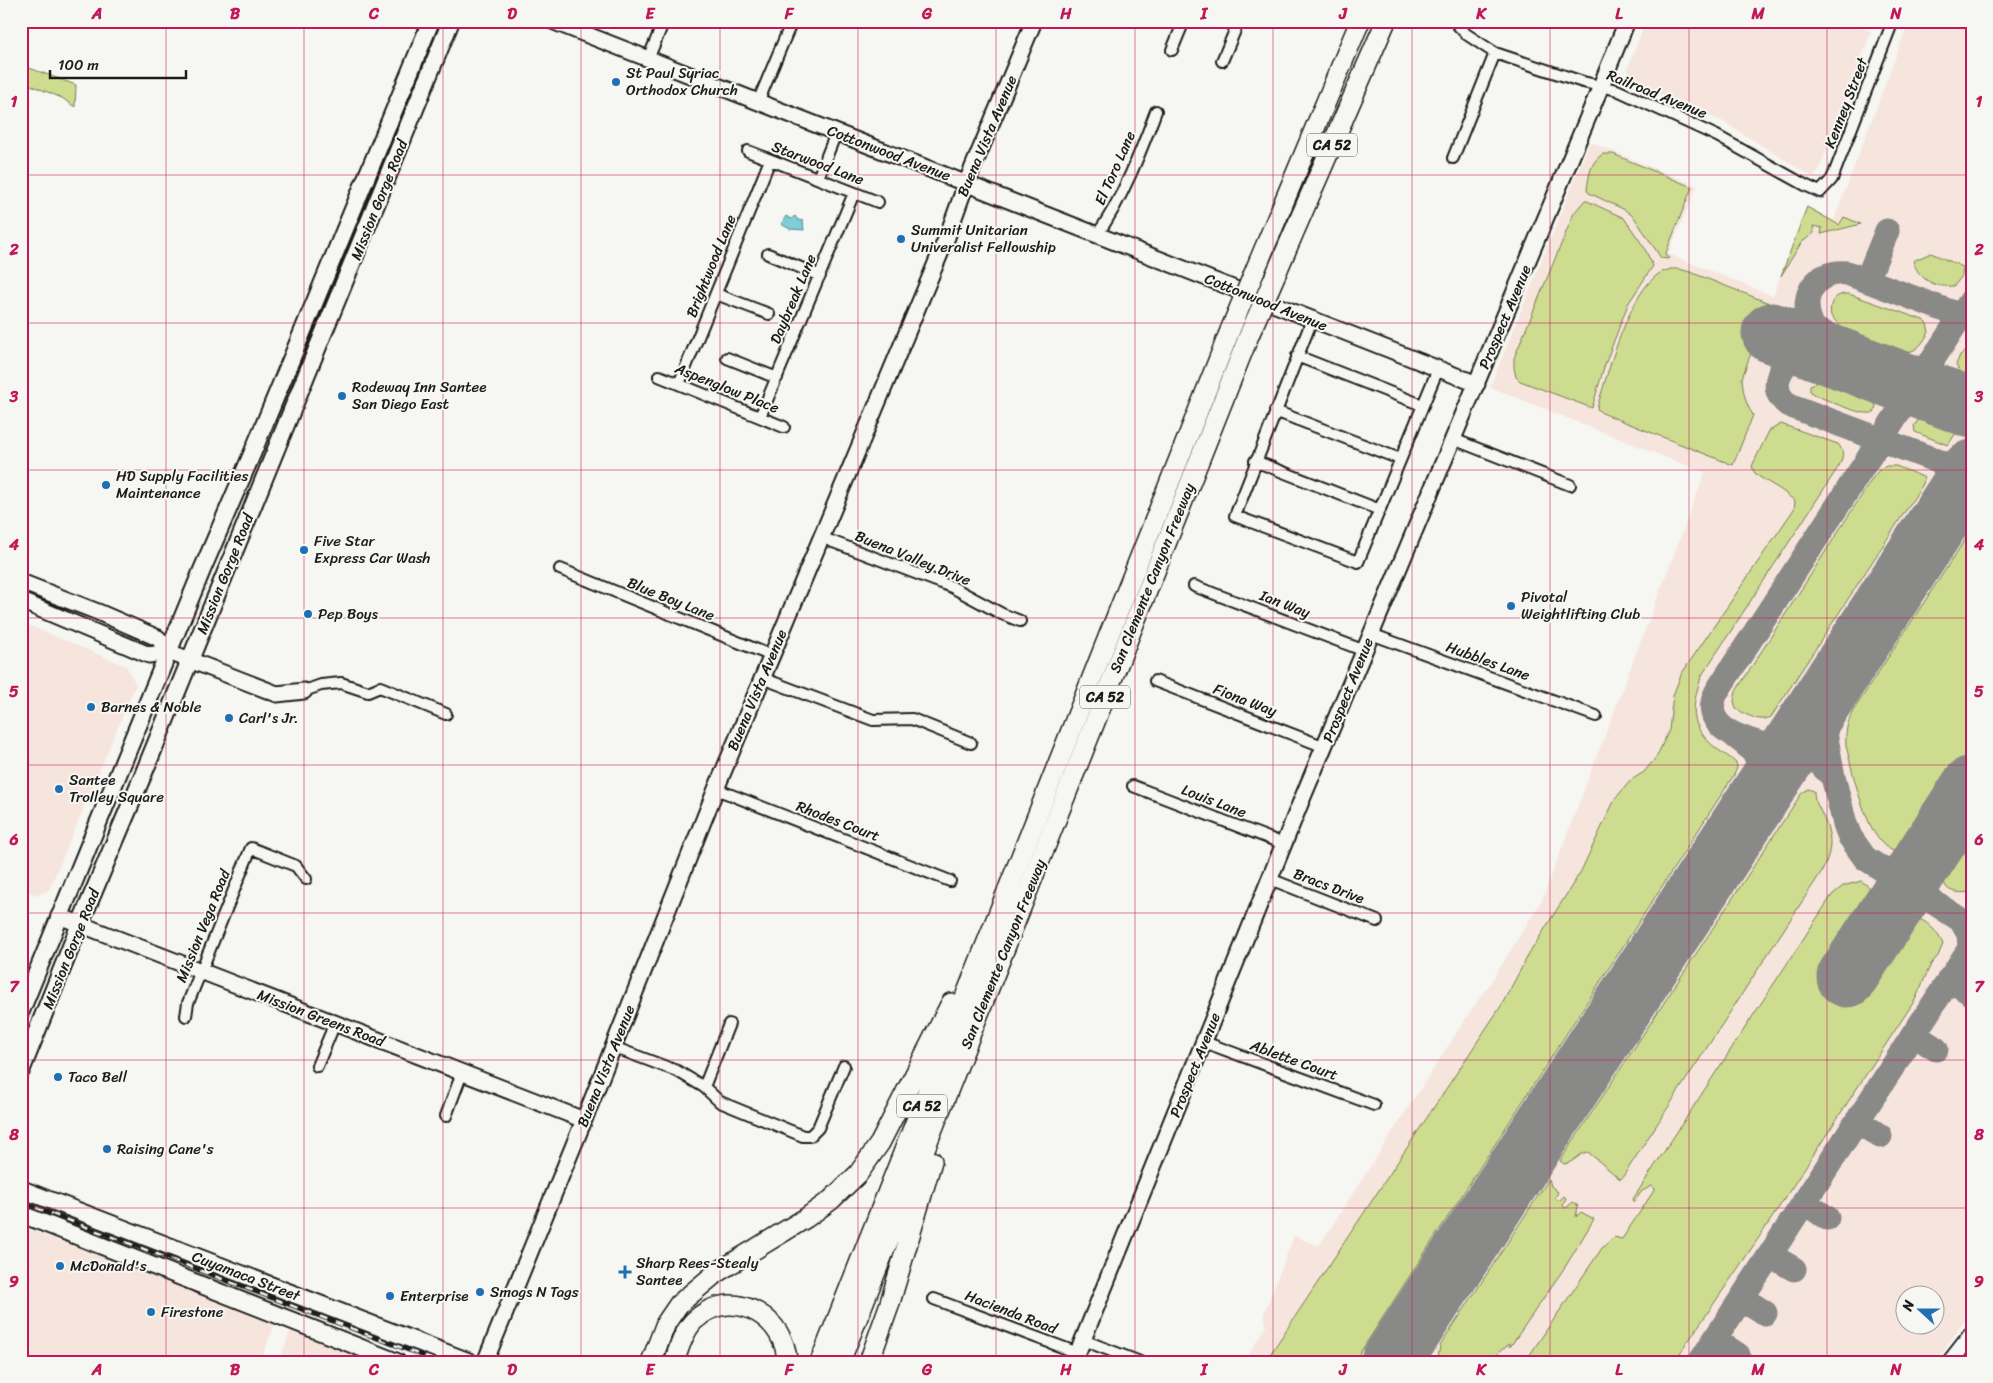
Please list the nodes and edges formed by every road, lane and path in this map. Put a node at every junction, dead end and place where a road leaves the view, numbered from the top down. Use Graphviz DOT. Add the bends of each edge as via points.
graph roads {
  1 [pos="431,21"];
  2 [pos="451,21"];
  3 [pos="552,21"];
  4 [pos="664,21"];
  5 [pos="792,21"];
  6 [pos="1034,21"];
  7 [pos="1184,21"];
  8 [pos="1239,21"];
  9 [pos="1360,21"];
  10 [pos="1386,21"];
  11 [pos="1454,21"];
  12 [pos="1627,21"];
  13 [pos="1893,21"];
  14 [pos="1172,50"];
  15 [pos="1495,52"];
  16 [pos="648,59"];
  17 [pos="1222,61"];
  18 [pos="1601,86"];
  19 [pos="758,102"];
  20 [pos="1156,111"];
  21 [pos="836,133"];
  22 [pos="748,151"];
  23 [pos="1453,158"];
  24 [pos="770,160"];
  25 [pos="818,178"];
  26 [pos="966,184"];
  27 [pos="1820,192"];
  28 [pos="854,193"];
  29 [pos="878,202"];
  30 [pos="1097,235"];
  31 [pos="768,254"];
  32 [pos="820,276"];
  33 [pos="716,294"];
  34 [pos="769,314"];
  35 [pos="1312,320"];
  36 [pos="1297,356"];
  37 [pos="727,358"];
  38 [pos="1438,369"];
  39 [pos="659,376"];
  40 [pos="777,378"];
  41 [pos="679,384"];
  42 [pos="1476,384"];
  43 [pos="1422,405"];
  44 [pos="1275,411"];
  45 [pos="760,418"];
  46 [pos="784,427"];
  47 [pos="1453,439"];
  48 [pos="1400,459"];
  49 [pos="1255,461"];
  50 [pos="1570,485"];
  51 [pos="1380,510"];
  52 [pos="820,537"];
  53 [pos="560,569"];
  54 [pos="21,582"];
  55 [pos="1194,586"];
  56 [pos="21,601"];
  57 [pos="1020,621"];
  58 [pos="1370,634"];
  59 [pos="1365,651"];
  60 [pos="168,652"];
  61 [pos="772,656"];
  62 [pos="190,660"];
  63 [pos="762,678"];
  64 [pos="1155,681"];
  65 [pos="304,691"];
  66 [pos="446,714"];
  67 [pos="1596,716"];
  68 [pos="971,742"];
  69 [pos="1324,747"];
  70 [pos="1133,786"];
  71 [pos="716,789"];
  72 [pos="1284,844"];
  73 [pos="1023,850"];
  74 [pos="306,879"];
  75 [pos="1270,879"];
  76 [pos="950,881"];
  77 [pos="59,916"];
  78 [pos="1377,922"];
  79 [pos="80,924"];
  80 [pos="200,971"];
  81 [pos="21,1011"];
  82 [pos="186,1016"];
  83 [pos="335,1023"];
  84 [pos="729,1024"];
  85 [pos="1204,1042"];
  86 [pos="613,1047"];
  87 [pos="960,1061"];
  88 [pos="317,1066"];
  89 [pos="844,1066"];
  90 [pos="21,1072"];
  91 [pos="462,1072"];
  92 [pos="704,1087"];
  93 [pos="1374,1106"];
  94 [pos="446,1116"];
  95 [pos="584,1120"];
  96 [pos="21,1189"];
  97 [pos="21,1214"];
  98 [pos="934,1299"];
  99 [pos="1972,1334"];
  100 [pos="1078,1352"];
  101 [pos="397,1362"];
  102 [pos="470,1362"];
  103 [pos="485,1362"];
  104 [pos="651,1362"];
  105 [pos="674,1362"];
  106 [pos="787,1362"];
  107 [pos="820,1362"];
  108 [pos="840,1362"];
  109 [pos="869,1362"];
  110 [pos="1140,1362"];
  111 [pos="1950,1362"];
  1 -- 60 [label="main road, Mission Gorge Road"];
  2 -- 62 [label="main road, Mission Gorge Road"];
  3 -- 16 [label="street, Cottonwood Avenue"];
  4 -- 16 [label="street"];
  5 -- 19 [label="street"];
  6 -- 26 [label="street, Buena Vista Avenue"];
  7 -- 14 [label="street"];
  8 -- 17 [label="street"];
  9 -- 73 [label="highway, San Clemente Canyon Freeway / CA 52, bridge" via="1231,328"];
  10 -- 87 [label="highway, San Clemente Canyon Freeway / CA 52, bridge" via="1250,333"];
  11 -- 15 [label="street, Railroad Avenue" via="1466,34"];
  12 -- 18 [label="street, Prospect Avenue"];
  13 -- 27 [label="street, Kenney Street" via="1832,179"];
  15 -- 18 [label="street, Railroad Avenue"];
  15 -- 23 [label="street"];
  16 -- 19 [label="street, Cottonwood Avenue"];
  18 -- 27 [label="street, Railroad Avenue" via="1617,90 1717,136"];
  18 -- 42 [label="street, Prospect Avenue"];
  19 -- 21 [label="street, Cottonwood Avenue"];
  20 -- 30 [label="street, El Toro Lane" via="1140,155 1109,219"];
  21 -- 25 [label="street"];
  21 -- 26 [label="street, Cottonwood Avenue"];
  22 -- 24 [label="street, Starwood Lane"];
  24 -- 25 [label="street, Starwood Lane"];
  24 -- 33 [label="street, Brightwood Lane"];
  25 -- 28 [label="street, Starwood Lane"];
  26 -- 30 [label="street, Cottonwood Avenue"];
  26 -- 52 [label="street, Buena Vista Avenue" via="947,237"];
  28 -- 29 [label="street, Starwood Lane"];
  28 -- 32 [label="street, Daybreak Lane"];
  30 -- 35 [label="street, Cottonwood Avenue"];
  31 -- 32 [label="street"];
  32 -- 40 [label="street, Daybreak Lane"];
  33 -- 34 [label="street"];
  33 -- 41 [label="street, Brightwood Lane"];
  35 -- 36 [label="street"];
  35 -- 38 [label="street, Cottonwood Avenue"];
  36 -- 43 [label="street"];
  36 -- 44 [label="street"];
  37 -- 40 [label="street"];
  38 -- 42 [label="street, Cottonwood Avenue"];
  38 -- 43 [label="street"];
  39 -- 41 [label="street, Aspenglow Place"];
  40 -- 45 [label="street, Daybreak Lane"];
  41 -- 45 [label="street, Aspenglow Place"];
  42 -- 47 [label="street, Prospect Avenue"];
  43 -- 48 [label="street"];
  44 -- 48 [label="street"];
  44 -- 49 [label="street"];
  45 -- 46 [label="street, Aspenglow Place"];
  47 -- 50 [label="street"];
  47 -- 58 [label="street, Prospect Avenue"];
  48 -- 51 [label="street"];
  49 -- 51 [label="street"];
  49 -- 51 [label="street" via="1234,516 1358,562"];
  52 -- 57 [label="street, Buena Valley Drive" via="952,587"];
  52 -- 61 [label="street, Buena Vista Avenue"];
  53 -- 61 [label="street, Blue Boy Lane"];
  54 -- 60 [label="street" via="158,638"];
  55 -- 59 [label="street, Ian Way"];
  56 -- 60 [label="street" via="149,655"];
  58 -- 59 [label="street, Prospect Avenue"];
  58 -- 67 [label="street, Hubbles Lane"];
  59 -- 69 [label="street, Prospect Avenue"];
  60 -- 62 [label="street"];
  60 -- 77 [label="main road, Mission Gorge Road"];
  61 -- 63 [label="street, Buena Vista Avenue"];
  62 -- 65 [label="street" via="277,694"];
  62 -- 79 [label="main road, Mission Gorge Road"];
  63 -- 68 [label="street" via="873,720 912,720"];
  63 -- 71 [label="street, Buena Vista Avenue"];
  64 -- 69 [label="street, Fiona Way"];
  65 -- 66 [label="street" via="341,683 368,692 380,687"];
  69 -- 72 [label="street, Prospect Avenue"];
  70 -- 72 [label="street, Louis Lane"];
  71 -- 76 [label="street, Rhodes Court"];
  71 -- 86 [label="street, Buena Vista Avenue"];
  72 -- 75 [label="street, Prospect Avenue"];
  73 -- 104 [label="highway" via="974,957 880,1143 858,1174 831,1200 716,1273 679,1304 666,1323"];
  73 -- 107 [label="highway, San Clemente Canyon Freeway / CA 52"];
  74 -- 80 [label="street, Mission Vega Road" via="296,866 251,848"];
  75 -- 78 [label="street, Bracs Drive"];
  75 -- 85 [label="street, Prospect Avenue"];
  77 -- 79 [label="street, Mission Greens Road"];
  77 -- 81 [label="main road, Mission Gorge Road"];
  79 -- 80 [label="street, Mission Greens Road"];
  79 -- 90 [label="main road, Mission Gorge Road"];
  80 -- 82 [label="street, Mission Vega Road"];
  80 -- 83 [label="street, Mission Greens Road"];
  83 -- 88 [label="street"];
  83 -- 91 [label="street, Mission Greens Road"];
  84 -- 92 [label="street"];
  85 -- 93 [label="street, Ablette Court"];
  85 -- 100 [label="street, Prospect Avenue"];
  86 -- 92 [label="street" via="677,1071"];
  86 -- 95 [label="street, Buena Vista Avenue"];
  87 -- 108 [label="highway, San Clemente Canyon Freeway / CA 52"];
  87 -- 109 [label="highway" via="913,1229"];
  89 -- 92 [label="street" via="818,1128 810,1136 720,1102"];
  91 -- 94 [label="street"];
  91 -- 95 [label="street, Mission Greens Road"];
  95 -- 103 [label="street, Buena Vista Avenue"];
  96 -- 102 [label="main road, Cuyamaca Street"];
  97 -- 101 [label="main road, Cuyamaca Street"];
  98 -- 100 [label="street, Hacienda Road"];
  99 -- 111 [label="street"];
  100 -- 110 [label="street, Hacienda Road"];
  105 -- 106 [label="highway" via="692,1322 706,1311 730,1304 757,1311 769,1320 782,1341"];
}
